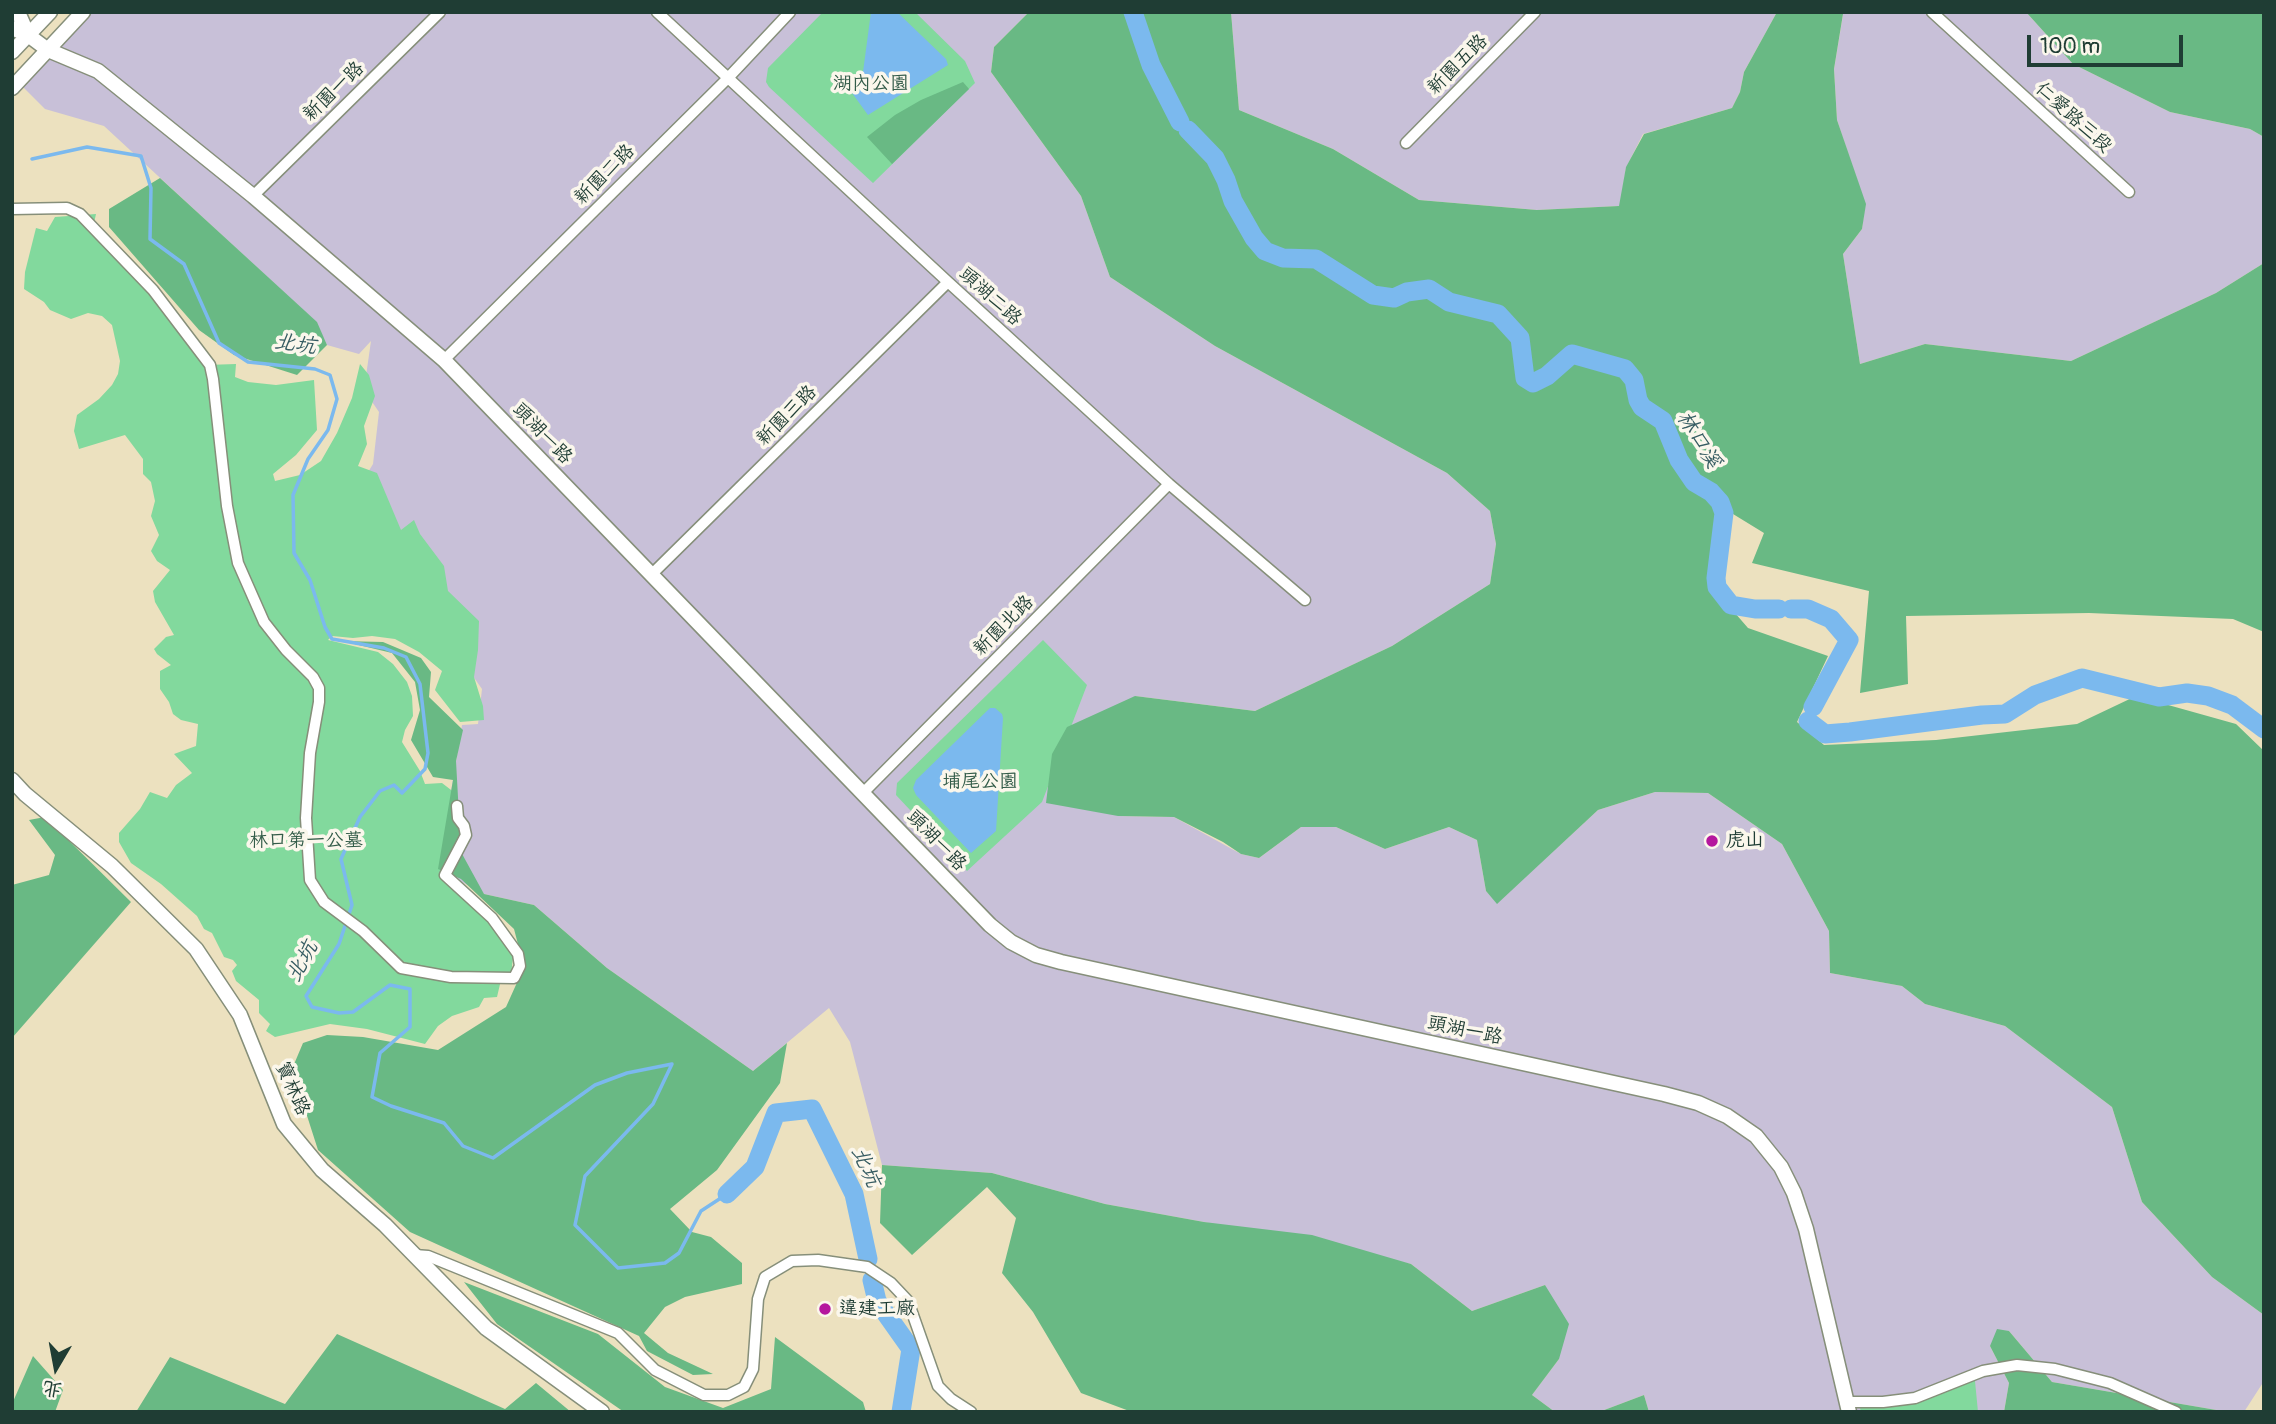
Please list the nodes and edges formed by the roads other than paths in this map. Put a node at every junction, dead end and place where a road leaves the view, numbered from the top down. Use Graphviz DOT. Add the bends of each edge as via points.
graph roads {
  1 [pos="18,12"];
  2 [pos="50,12"];
  3 [pos="83,12"];
  4 [pos="440,12"];
  5 [pos="657,12"];
  6 [pos="790,12"];
  7 [pos="1932,12"];
  8 [pos="1528,15"];
  9 [pos="12,28"];
  10 [pos="28,35"];
  11 [pos="59,38"];
  12 [pos="48,50"];
  13 [pos="12,52"];
  14 [pos="98,71"];
  15 [pos="728,78"];
  16 [pos="12,88"];
  17 [pos="1406,143"];
  18 [pos="2129,192"];
  19 [pos="253,197"];
  20 [pos="12,209"];
  21 [pos="948,282"];
  22 [pos="444,360"];
  23 [pos="1169,484"];
  24 [pos="651,575"];
  25 [pos="1305,600"];
  26 [pos="12,780"];
  27 [pos="863,793"];
  28 [pos="457,806"];
  29 [pos="415,1255"];
  30 [pos="1848,1407"];
  31 [pos="602,1412"];
  32 [pos="971,1412"];
  33 [pos="2176,1412"];
  1 -- 10 [label="street"];
  2 -- 10 [label="street"];
  3 -- 11 [label="street"];
  4 -- 19 [label="street, 新園一路"];
  5 -- 15 [label="street, 頭湖二路"];
  6 -- 15 [label="street, 新園二路"];
  7 -- 18 [label="street, 仁愛路三段"];
  8 -- 17 [label="street, 新園五路"];
  9 -- 10 [label="street, 頭湖一路"];
  10 -- 12 [label="street, 頭湖一路"];
  10 -- 13 [label="street"];
  11 -- 12 [label="street"];
  11 -- 14 [label="street"];
  12 -- 14 [label="street, 頭湖一路"];
  12 -- 16 [label="street"];
  14 -- 19 [label="street, 頭湖一路"];
  15 -- 21 [label="street, 頭湖二路"];
  15 -- 22 [label="street, 新園二路"];
  19 -- 22 [label="street, 頭湖一路"];
  20 -- 28 [label="street" via="67,208 80,214 153,290 209,365 226,506 238,563 264,622 319,688 306,818 310,880 324,902 401,968 451,977 514,978 520,967 518,954 492,918 445,875 466,835"];
  21 -- 23 [label="street, 頭湖二路"];
  21 -- 24 [label="street, 新園三路"];
  22 -- 24 [label="street, 頭湖一路"];
  23 -- 25 [label="street, 頭湖二路"];
  23 -- 27 [label="street, 新園北路"];
  24 -- 27 [label="street, 頭湖一路"];
  26 -- 29 [label="street, 寶林路" via="112,866 196,949 240,1015 284,1124 322,1170"];
  27 -- 30 [label="street, 頭湖一路" via="990,925 1036,955 1664,1094 1727,1116 1756,1136 1781,1167 1794,1193"];
  29 -- 31 [label="street, 寶林路" via="486,1328"];
  29 -- 32 [label="street" via="428,1256 618,1333 654,1370 704,1395 728,1395 744,1387 753,1369 758,1299 765,1278 792,1261 867,1267 908,1301 938,1386"];
  30 -- 33 [label="street" via="1915,1398 1983,1370 2017,1365 2110,1383"];
}
